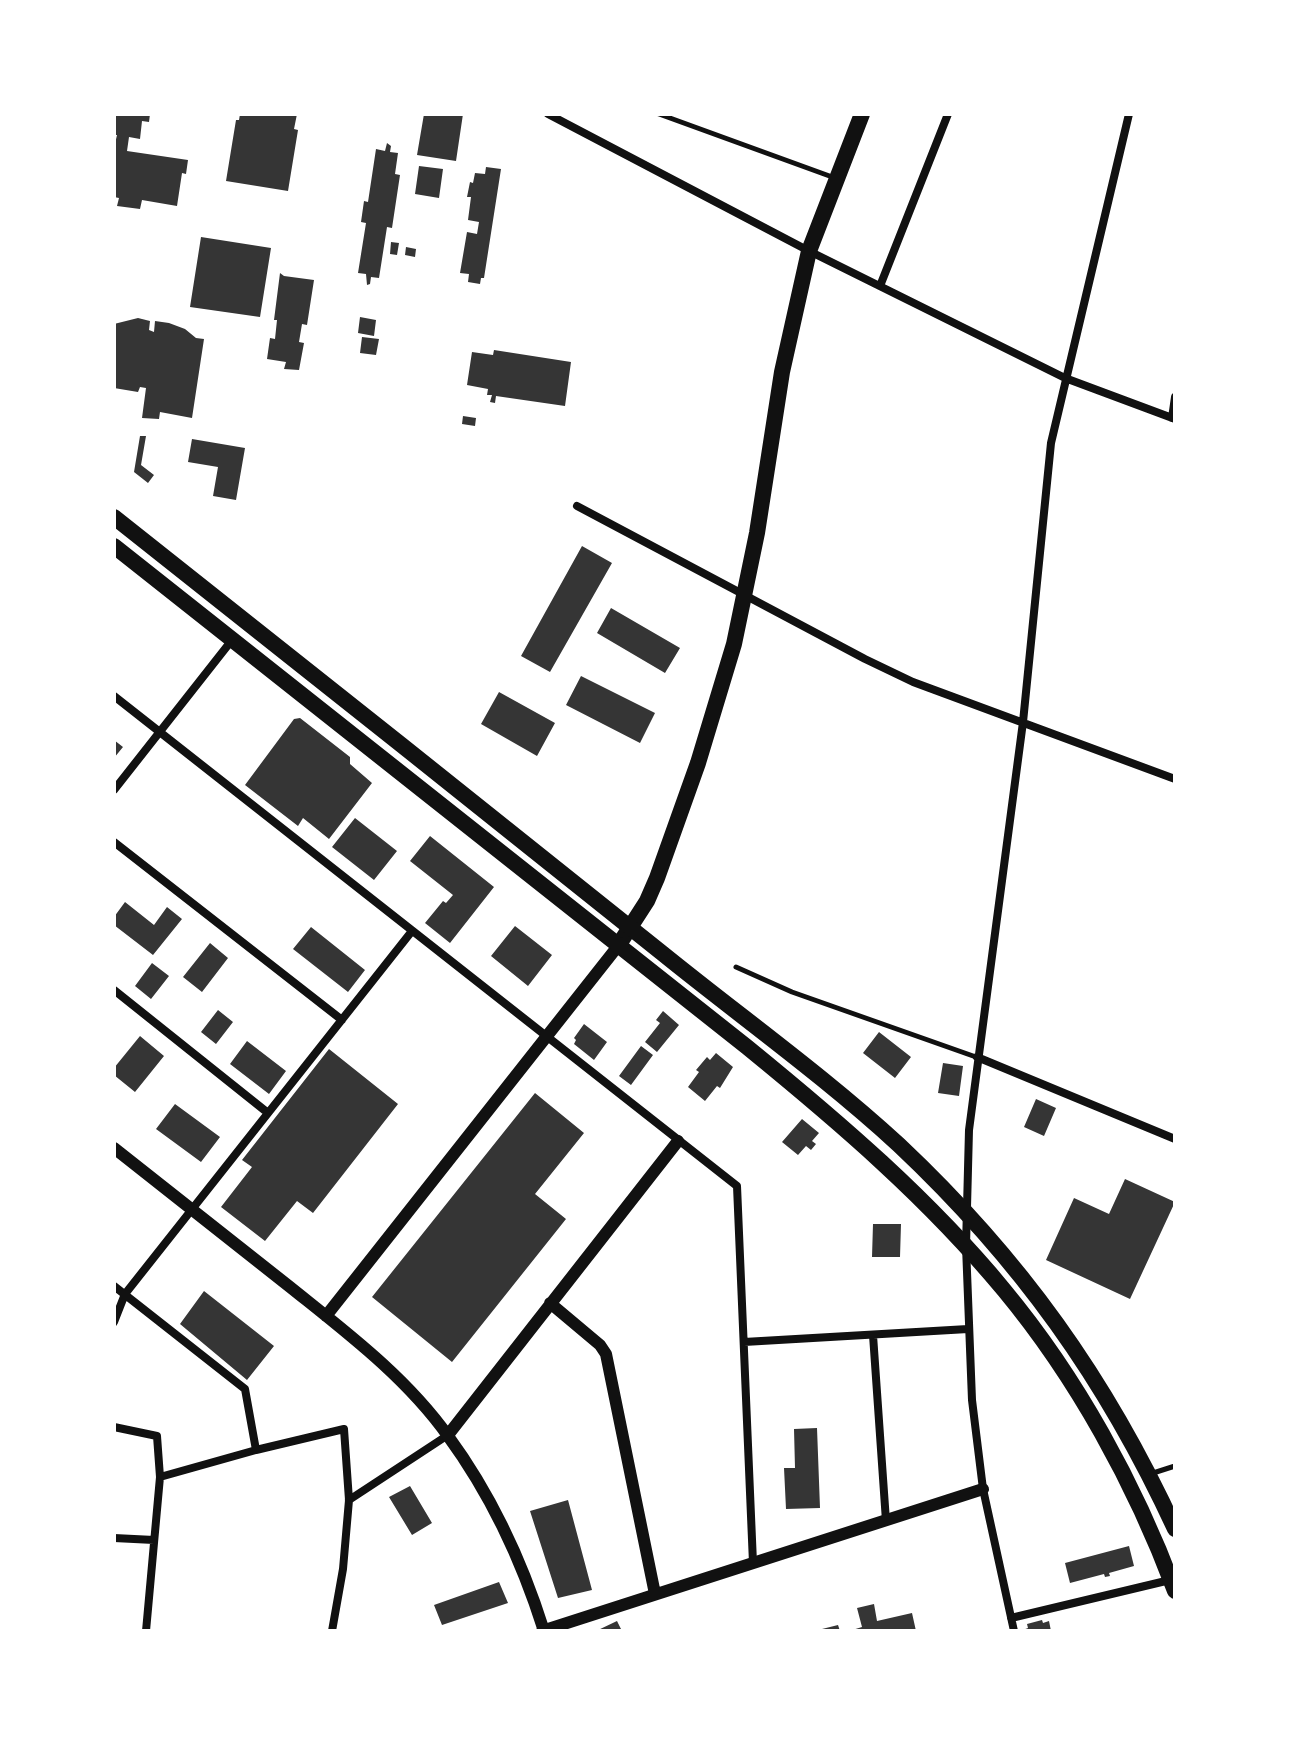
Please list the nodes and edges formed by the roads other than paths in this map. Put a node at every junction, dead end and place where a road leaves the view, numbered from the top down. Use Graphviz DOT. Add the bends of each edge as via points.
graph roads {
  1 [pos="548,114"];
  2 [pos="659,114"];
  3 [pos="862,114"];
  4 [pos="948,114"];
  5 [pos="1129,114"];
  6 [pos="836,178"];
  7 [pos="809,251"];
  8 [pos="880,286"];
  9 [pos="1065,378"];
  10 [pos="1175,397"];
  11 [pos="1173,419"];
  12 [pos="577,506"];
  13 [pos="114,517"];
  14 [pos="114,546"];
  15 [pos="746,596"];
  16 [pos="232,640"];
  17 [pos="114,696"];
  18 [pos="1023,722"];
  19 [pos="160,732"];
  20 [pos="1175,779"];
  21 [pos="114,790"];
  22 [pos="114,842"];
  23 [pos="631,927"];
  24 [pos="412,931"];
  25 [pos="618,946"];
  26 [pos="736,967"];
  27 [pos="114,990"];
  28 [pos="342,1020"];
  29 [pos="546,1037"];
  30 [pos="977,1057"];
  31 [pos="268,1113"];
  32 [pos="1175,1139"];
  33 [pos="678,1141"];
  34 [pos="114,1148"];
  35 [pos="192,1209"];
  36 [pos="966,1215"];
  37 [pos="966,1246"];
  38 [pos="114,1286"];
  39 [pos="125,1294"];
  40 [pos="550,1303"];
  41 [pos="326,1316"];
  42 [pos="114,1322"];
  43 [pos="968,1329"];
  44 [pos="873,1335"];
  45 [pos="744,1342"];
  46 [pos="114,1427"];
  47 [pos="448,1435"];
  48 [pos="256,1450"];
  49 [pos="1175,1466"];
  50 [pos="1149,1474"];
  51 [pos="160,1477"];
  52 [pos="983,1489"];
  53 [pos="349,1500"];
  54 [pos="886,1522"];
  55 [pos="1175,1529"];
  56 [pos="114,1538"];
  57 [pos="154,1540"];
  58 [pos="753,1563"];
  59 [pos="1173,1585"];
  60 [pos="655,1594"];
  61 [pos="1011,1618"];
  62 [pos="146,1631"];
  63 [pos="332,1631"];
  64 [pos="543,1631"];
  65 [pos="1014,1631"];
  1 -- 7 [label="street"];
  2 -- 6 [label="lane"];
  3 -- 6 [label="main road"];
  4 -- 8 [label="street"];
  5 -- 9 [label="street"];
  6 -- 7 [label="main road"];
  7 -- 8 [label="street"];
  7 -- 15 [label="main road" via="782,372"];
  8 -- 9 [label="street"];
  9 -- 11 [label="street"];
  9 -- 18 [label="street" via="1051,443"];
  10 -- 11 [label="street"];
  12 -- 15 [label="street"];
  13 -- 23 [label="main road"];
  14 -- 16 [label="main road"];
  15 -- 18 [label="street" via="913,682"];
  15 -- 23 [label="main road" via="698,763 657,878"];
  16 -- 19 [label="street"];
  16 -- 25 [label="main road"];
  17 -- 19 [label="street"];
  18 -- 20 [label="street"];
  18 -- 30 [label="street"];
  19 -- 21 [label="street"];
  19 -- 24 [label="street"];
  22 -- 28 [label="street"];
  23 -- 25 [label="main road"];
  23 -- 36 [label="main road" via="837,1091"];
  24 -- 28 [label="street"];
  24 -- 29 [label="street"];
  25 -- 29 [label="street"];
  25 -- 37 [label="main road" via="828,1113"];
  26 -- 30 [label="lane"];
  27 -- 31 [label="street"];
  28 -- 31 [label="street"];
  29 -- 33 [label="street"];
  29 -- 41 [label="street"];
  30 -- 32 [label="street"];
  30 -- 36 [label="street"];
  31 -- 35 [label="street"];
  33 -- 40 [label="street"];
  33 -- 45 [label="street" via="737,1186"];
  34 -- 35 [label="street"];
  35 -- 39 [label="street"];
  35 -- 41 [label="street"];
  36 -- 37 [label="street"];
  36 -- 50 [label="main road" via="1014,1266 1074,1346"];
  37 -- 43 [label="street"];
  37 -- 59 [label="main road" via="1035,1330 1094,1421"];
  38 -- 39 [label="street"];
  39 -- 42 [label="street"];
  39 -- 48 [label="street" via="245,1389"];
  40 -- 47 [label="street"];
  40 -- 60 [label="street" via="606,1354"];
  41 -- 47 [label="street" via="393,1375"];
  43 -- 44 [label="street"];
  43 -- 52 [label="street"];
  44 -- 45 [label="street"];
  44 -- 54 [label="street"];
  45 -- 58 [label="street"];
  46 -- 51 [label="street" via="157,1436"];
  47 -- 53 [label="street"];
  47 -- 64 [label="street" via="514,1548"];
  48 -- 51 [label="street"];
  48 -- 53 [label="street" via="344,1429"];
  49 -- 50 [label="lane"];
  50 -- 55 [label="main road"];
  51 -- 57 [label="street"];
  52 -- 54 [label="street"];
  52 -- 61 [label="street"];
  53 -- 63 [label="street"];
  54 -- 58 [label="street"];
  56 -- 57 [label="street"];
  57 -- 62 [label="street"];
  58 -- 60 [label="street"];
  59 -- 61 [label="street"];
  60 -- 64 [label="street"];
  61 -- 65 [label="street"];
}
